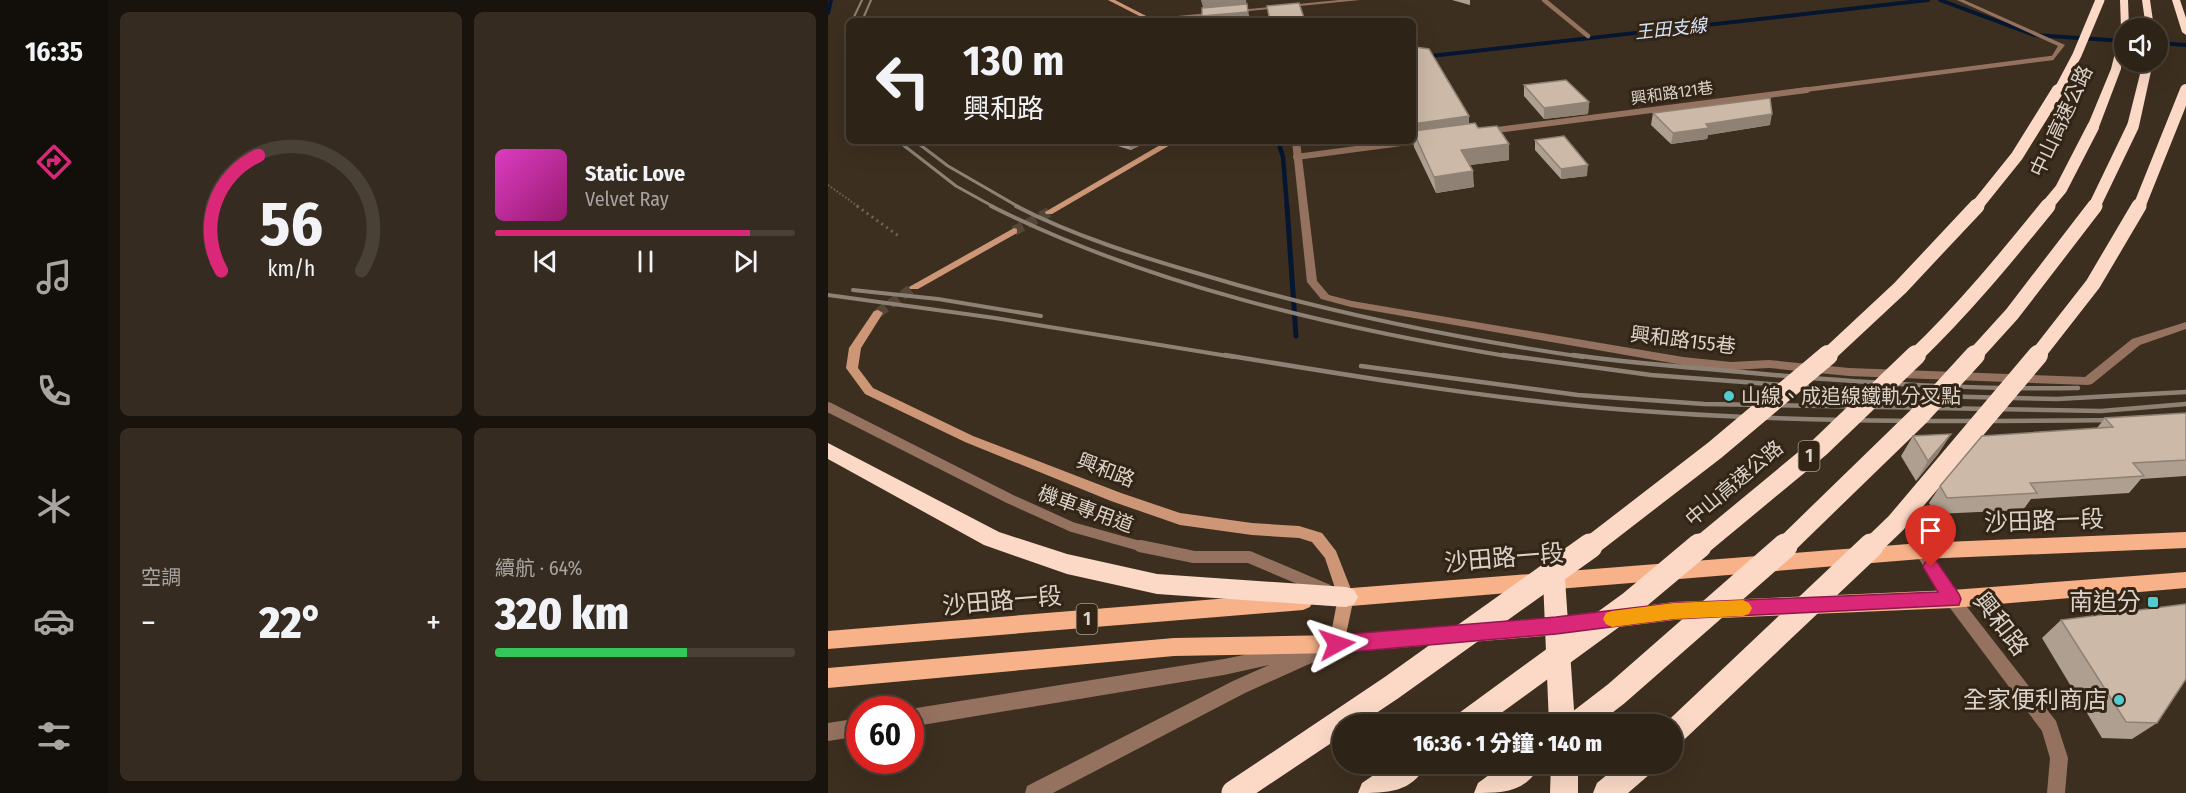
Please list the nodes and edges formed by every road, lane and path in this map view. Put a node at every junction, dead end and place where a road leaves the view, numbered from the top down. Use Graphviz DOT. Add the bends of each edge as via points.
graph roads {
  1 [pos="1111,0"];
  2 [pos="1357,0"];
  3 [pos="1544,0"];
  4 [pos="1960,0"];
  5 [pos="2100,0"];
  6 [pos="2124,0"];
  7 [pos="2146,0"];
  8 [pos="2176,0"];
  9 [pos="1147,18"];
  10 [pos="1172,18"];
  11 [pos="2124,18"];
  12 [pos="2149,18"];
  13 [pos="2186,32"];
  14 [pos="1588,36"];
  15 [pos="2052,58"];
  16 [pos="2115,72"];
  17 [pos="2146,72"];
  18 [pos="2186,90"];
  19 [pos="1485,132"];
  20 [pos="1438,138"];
  21 [pos="1416,141"];
  22 [pos="1168,144"];
  23 [pos="1296,144"];
  24 [pos="1393,144"];
  25 [pos="1296,157"];
  26 [pos="828,185"];
  27 [pos="1049,212"];
  28 [pos="1014,231"];
  29 [pos="900,237"];
  30 [pos="914,287"];
  31 [pos="878,313"];
  32 [pos="2186,325"];
  33 [pos="828,407"];
  34 [pos="828,450"];
  35 [pos="2186,540"];
  36 [pos="1921,551"];
  37 [pos="1554,579"];
  38 [pos="2186,580"];
  39 [pos="1346,597"];
  40 [pos="1952,599"];
  41 [pos="1556,626"];
  42 [pos="828,640"];
  43 [pos="1337,644"];
  44 [pos="828,678"];
  45 [pos="1479,714"];
  46 [pos="1561,714"];
  47 [pos="1590,714"];
  48 [pos="924,716"];
  49 [pos="1683,724"];
  50 [pos="846,729"];
  51 [pos="828,732"];
  52 [pos="1398,774"];
  53 [pos="1513,774"];
  54 [pos="1565,774"];
  55 [pos="1629,774"];
  56 [pos="1034,793"];
  57 [pos="1234,793"];
  58 [pos="1372,793"];
  59 [pos="1488,793"];
  60 [pos="1564,793"];
  61 [pos="1607,793"];
  62 [pos="2056,793"];
  1 -- 9 [label="street"];
  2 -- 10 [label="street"];
  3 -- 14 [label="lane"];
  4 -- 15 [label="street" via="2062,45"];
  5 -- 57 [label="highway, bridge" via="2082,48 2031,137 1947,242 1869,319 1744,428 1602,538 1356,714"];
  6 -- 11 [label="highway, 中山高速公路 / 1"];
  7 -- 12 [label="highway"];
  8 -- 13 [label="highway"];
  15 -- 19 [label="lane, 興和路121巷"];
  16 -- 45 [label="highway, 中山高速公路 / 1, bridge" via="2093,127 2061,189 1939,333 1820,447 1640,596"];
  17 -- 47 [label="highway, bridge" via="2133,126 2097,203 2012,314 1920,415 1789,543"];
  18 -- 49 [label="highway, bridge" via="2134,215 2093,284 2011,389 1896,523"];
  20 -- 21 [label="lane"];
  22 -- 27 [label="street"];
  23 -- 25 [label="street, 興和路155巷"];
  24 -- 25 [label="lane"];
  25 -- 32 [label="street, 興和路155巷" via="1312,282 1325,297 1351,304 1707,363 2088,381 2136,342"];
  26 -- 29 [label="path"];
  28 -- 30 [label="street"];
  31 -- 39 [label="street, 興和路" via="855,348 852,368 869,391 969,439 1180,519 1317,537 1331,555"];
  33 -- 39 [label="lane, 機車專用道" via="1072,527 1132,545 1194,557 1249,558"];
  34 -- 39 [label="highway" via="992,539 1067,564 1157,584"];
  35 -- 36 [label="main road, 沙田路一段 / 1"];
  36 -- 37 [label="main road, 沙田路一段 / 1"];
  36 -- 40 [label="street, 興和路"];
  37 -- 39 [label="main road, 沙田路一段 / 1"];
  37 -- 41 [label="highway"];
  38 -- 40 [label="main road, 1"];
  39 -- 42 [label="main road, 沙田路一段 / 1"];
  39 -- 43 [label="street"];
  40 -- 41 [label="main road, 1" via="1674,611"];
  40 -- 62 [label="street, 興和路" via="2050,727 2059,758"];
  41 -- 43 [label="main road, 1"];
  41 -- 46 [label="highway"];
  43 -- 44 [label="main road, 1" via="1174,647"];
  43 -- 48 [label="street" via="1224,667"];
  43 -- 56 [label="street" via="1239,687"];
  50 -- 51 [label="street"];
  52 -- 58 [label="highway"];
  53 -- 59 [label="highway"];
  54 -- 60 [label="highway"];
  55 -- 61 [label="highway"];
}
